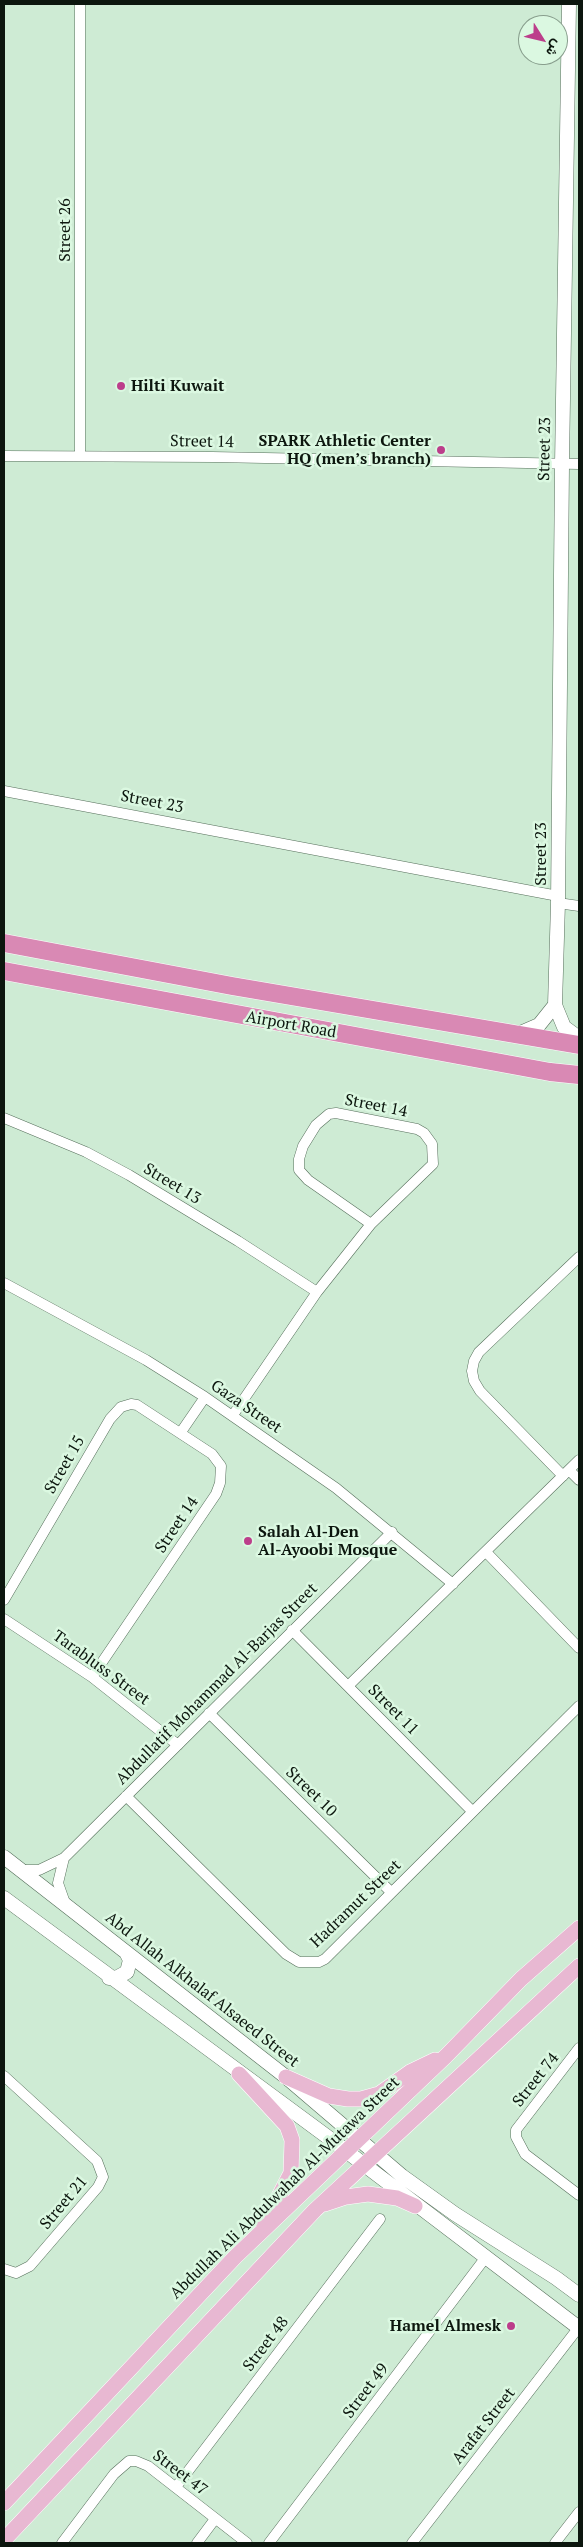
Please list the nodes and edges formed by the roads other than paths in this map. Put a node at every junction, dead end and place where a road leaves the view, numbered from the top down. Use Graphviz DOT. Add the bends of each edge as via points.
graph roads {
  1 [pos="80,4"];
  2 [pos="569,4"];
  3 [pos="4,456"];
  4 [pos="80,456"];
  5 [pos="579,464"];
  6 [pos="562,465"];
  7 [pos="4,791"];
  8 [pos="558,899"];
  9 [pos="579,906"];
  10 [pos="4,943"];
  11 [pos="4,971"];
  12 [pos="82,986"];
  13 [pos="232,986"];
  14 [pos="555,1005"];
  15 [pos="516,1035"];
  16 [pos="579,1038"];
  17 [pos="579,1045"];
  18 [pos="579,1075"];
  19 [pos="4,1118"];
  20 [pos="371,1224"];
  21 [pos="579,1256"];
  22 [pos="4,1282"];
  23 [pos="317,1292"];
  24 [pos="205,1397"];
  25 [pos="233,1416"];
  26 [pos="182,1432"];
  27 [pos="579,1460"];
  28 [pos="566,1473"];
  29 [pos="579,1480"];
  30 [pos="392,1532"];
  31 [pos="486,1552"];
  32 [pos="453,1584"];
  33 [pos="4,1600"];
  34 [pos="4,1619"];
  35 [pos="292,1630"];
  36 [pos="579,1648"];
  37 [pos="92,1676"];
  38 [pos="348,1686"];
  39 [pos="579,1706"];
  40 [pos="209,1713"];
  41 [pos="178,1745"];
  42 [pos="126,1796"];
  43 [pos="472,1811"];
  44 [pos="4,1857"];
  45 [pos="64,1858"];
  46 [pos="22,1870"];
  47 [pos="391,1892"];
  48 [pos="4,1898"];
  49 [pos="65,1903"];
  50 [pos="579,1928"];
  51 [pos="127,1954"];
  52 [pos="579,1966"];
  53 [pos="109,1978"];
  54 [pos="579,2048"];
  55 [pos="446,2056"];
  56 [pos="238,2074"];
  57 [pos="4,2076"];
  58 [pos="286,2078"];
  59 [pos="359,2139"];
  60 [pos="346,2151"];
  61 [pos="376,2154"];
  62 [pos="363,2166"];
  63 [pos="579,2195"];
  64 [pos="415,2206"];
  65 [pos="315,2210"];
  66 [pos="380,2219"];
  67 [pos="235,2257"];
  68 [pos="486,2257"];
  69 [pos="4,2269"];
  70 [pos="556,2278"];
  71 [pos="579,2295"];
  72 [pos="540,2299"];
  73 [pos="579,2327"];
  74 [pos="176,2487"];
  75 [pos="4,2503"];
  76 [pos="579,2512"];
  77 [pos="215,2519"];
  78 [pos="4,2540"];
  79 [pos="62,2543"];
  80 [pos="197,2543"];
  81 [pos="247,2543"];
  82 [pos="269,2543"];
  83 [pos="412,2543"];
  84 [pos="555,2543"];
  1 -- 4 [label="street, Street 26"];
  2 -- 6 [label="main road, Street 23"];
  3 -- 4 [label="street, Street 14"];
  4 -- 6 [label="street, Street 14"];
  5 -- 6 [label="street, Street 14"];
  6 -- 8 [label="main road, Street 23"];
  7 -- 8 [label="street, Street 23"];
  8 -- 9 [label="street"];
  8 -- 14 [label="main road, Street 23"];
  10 -- 13 [label="highway, Airport Road"];
  11 -- 12 [label="highway, Airport Road"];
  12 -- 13 [label="highway" via="75,975 86,968 201,987"];
  12 -- 18 [label="highway, Airport Road"];
  13 -- 15 [label="highway, Airport Road"];
  14 -- 15 [label="main road" via="538,1026"];
  14 -- 16 [label="main road, Street 23" via="564,1027"];
  15 -- 17 [label="highway, Airport Road"];
  19 -- 23 [label="street, Street 13" via="86,1152 129,1175"];
  20 -- 20 [label="street, Street 14" via="433,1164 432,1144 417,1129 329,1114 316,1125 303,1146 299,1170 308,1180"];
  20 -- 23 [label="street, Street 14"];
  21 -- 28 [label="street" via="479,1352 472,1371 480,1391"];
  22 -- 24 [label="street, Gaza Street" via="146,1360"];
  23 -- 25 [label="street, Street 14"];
  24 -- 25 [label="street, Gaza Street"];
  24 -- 26 [label="street"];
  25 -- 30 [label="street, Gaza Street" via="336,1488"];
  26 -- 33 [label="street, Street 15" via="137,1405 126,1405 116,1411"];
  26 -- 37 [label="street, Street 14" via="217,1459 221,1466 220,1484"];
  27 -- 28 [label="street"];
  28 -- 29 [label="street"];
  28 -- 31 [label="street"];
  30 -- 32 [label="street, Gaza Street"];
  30 -- 35 [label="street, Abdullatif Mohammad Al-Barjas Street"];
  31 -- 32 [label="street"];
  31 -- 36 [label="street"];
  32 -- 38 [label="street"];
  34 -- 37 [label="street, Tarabluss Street"];
  35 -- 38 [label="street, Street 11"];
  35 -- 40 [label="street, Abdullatif Mohammad Al-Barjas Street"];
  37 -- 41 [label="street, Tarabluss Street"];
  38 -- 43 [label="street, Street 11"];
  39 -- 43 [label="street, Hadramut Street"];
  40 -- 41 [label="street, Abdullatif Mohammad Al-Barjas Street"];
  40 -- 47 [label="street, Street 10"];
  41 -- 42 [label="street, Abdullatif Mohammad Al-Barjas Street"];
  42 -- 45 [label="street, Abdullatif Mohammad Al-Barjas Street"];
  42 -- 47 [label="street, Hadramut Street" via="286,1954 299,1962 313,1963 325,1959"];
  43 -- 47 [label="street, Hadramut Street"];
  44 -- 46 [label="main road, Abd Allah Alkhalaf Alsaeed Street"];
  45 -- 46 [label="street, Abdullatif Mohammad Al-Barjas Street" via="39,1870"];
  45 -- 49 [label="street" via="58,1883"];
  46 -- 49 [label="main road, Abd Allah Alkhalaf Alsaeed Street"];
  48 -- 53 [label="main road"];
  49 -- 51 [label="main road, Abd Allah Alkhalaf Alsaeed Street"];
  50 -- 55 [label="main road, Abdullah Ali Abdulwahab Al-Mutawa Street" via="521,1979"];
  51 -- 53 [label="main road" via="130,1960 127,1972"];
  51 -- 58 [label="main road, Abd Allah Alkhalaf Alsaeed Street"];
  52 -- 61 [label="main road"];
  53 -- 56 [label="main road"];
  54 -- 63 [label="street, Street 74" via="516,2130 517,2143 525,2154"];
  55 -- 58 [label="main road" via="410,2072 379,2094 361,2099 329,2096"];
  55 -- 59 [label="main road, Abdullah Ali Abdulwahab Al-Mutawa Street"];
  56 -- 60 [label="main road"];
  56 -- 67 [label="main road" via="287,2126 292,2140 292,2156 291,2173 278,2198"];
  57 -- 69 [label="street, Street 21" via="96,2161 102,2177 98,2188 30,2266 16,2273"];
  58 -- 59 [label="main road, Abd Allah Alkhalaf Alsaeed Street"];
  59 -- 60 [label="main road, Abdullah Ali Abdulwahab Al-Mutawa Street"];
  59 -- 61 [label="main road, Abd Allah Alkhalaf Alsaeed Street"];
  60 -- 62 [label="main road"];
  60 -- 67 [label="main road, Abdullah Ali Abdulwahab Al-Mutawa Street"];
  61 -- 62 [label="main road"];
  61 -- 70 [label="main road, Abd Allah Alkhalaf Alsaeed Street" via="455,2214"];
  62 -- 64 [label="main road"];
  62 -- 65 [label="main road"];
  64 -- 65 [label="main road" via="387,2196 368,2194 346,2197"];
  64 -- 68 [label="main road"];
  65 -- 78 [label="main road"];
  66 -- 74 [label="street, Street 48"];
  67 -- 75 [label="main road, Abdullah Ali Abdulwahab Al-Mutawa Street"];
  68 -- 72 [label="main road"];
  68 -- 82 [label="street, Street 49"];
  70 -- 71 [label="main road, Abd Allah Alkhalaf Alsaeed Street"];
  70 -- 72 [label="main road" via="541,2284"];
  72 -- 73 [label="main road"];
  73 -- 83 [label="street, Arafat Street"];
  74 -- 77 [label="street, Street 47"];
  74 -- 79 [label="street, Street 47" via="143,2463 129,2461 114,2474"];
  76 -- 84 [label="street"];
  77 -- 80 [label="street"];
  77 -- 81 [label="street, Street 47"];
}
